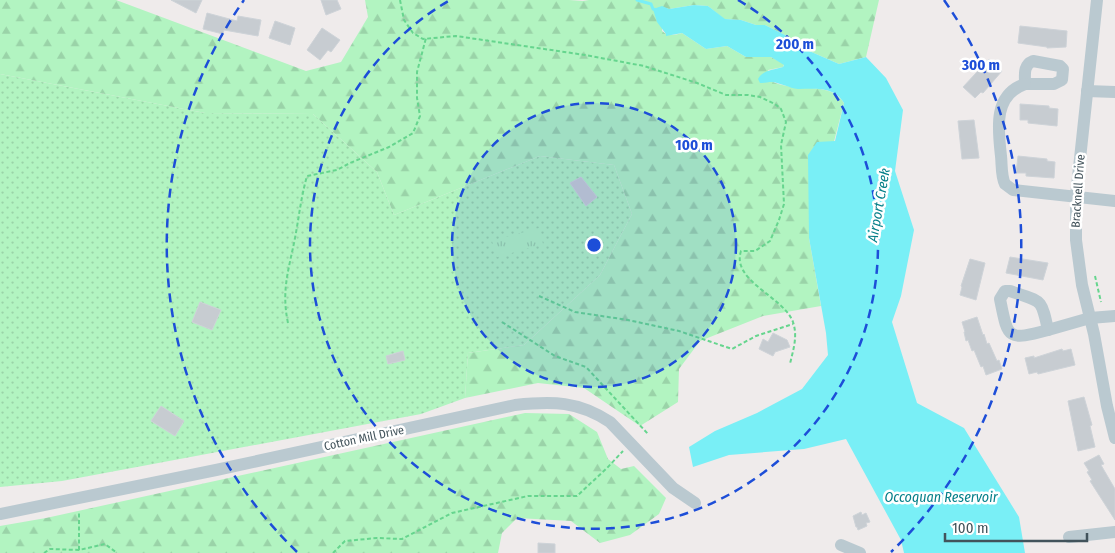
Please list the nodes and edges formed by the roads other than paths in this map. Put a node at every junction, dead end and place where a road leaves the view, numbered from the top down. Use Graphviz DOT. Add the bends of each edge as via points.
graph roads {
  1 [pos="1097,0"];
  2 [pos="1025,84"];
  3 [pos="1087,90"];
  4 [pos="1115,92"];
  5 [pos="1076,196"];
  6 [pos="1115,201"];
  7 [pos="1115,316"];
  8 [pos="1090,318"];
  9 [pos="1048,330"];
  10 [pos="1115,438"];
  11 [pos="694,503"];
  12 [pos="0,514"];
  13 [pos="1115,532"];
  14 [pos="1069,537"];
  15 [pos="841,545"];
  16 [pos="860,553"];
  1 -- 3 [label="street, Bracknell Drive"];
  2 -- 5 [label="street" via="1008,94 999,118 1003,180 1013,190"];
  3 -- 4 [label="street"];
  3 -- 5 [label="street, Bracknell Drive"];
  5 -- 6 [label="street"];
  5 -- 8 [label="street, Bracknell Drive" via="1077,255"];
  7 -- 8 [label="street"];
  8 -- 9 [label="street"];
  8 -- 10 [label="street, Bracknell Drive"];
  11 -- 12 [label="street, Cotton Mill Drive" via="674,488 610,422 588,409 559,402 515,405"];
  13 -- 14 [label="street"];
  15 -- 16 [label="street"];
}
